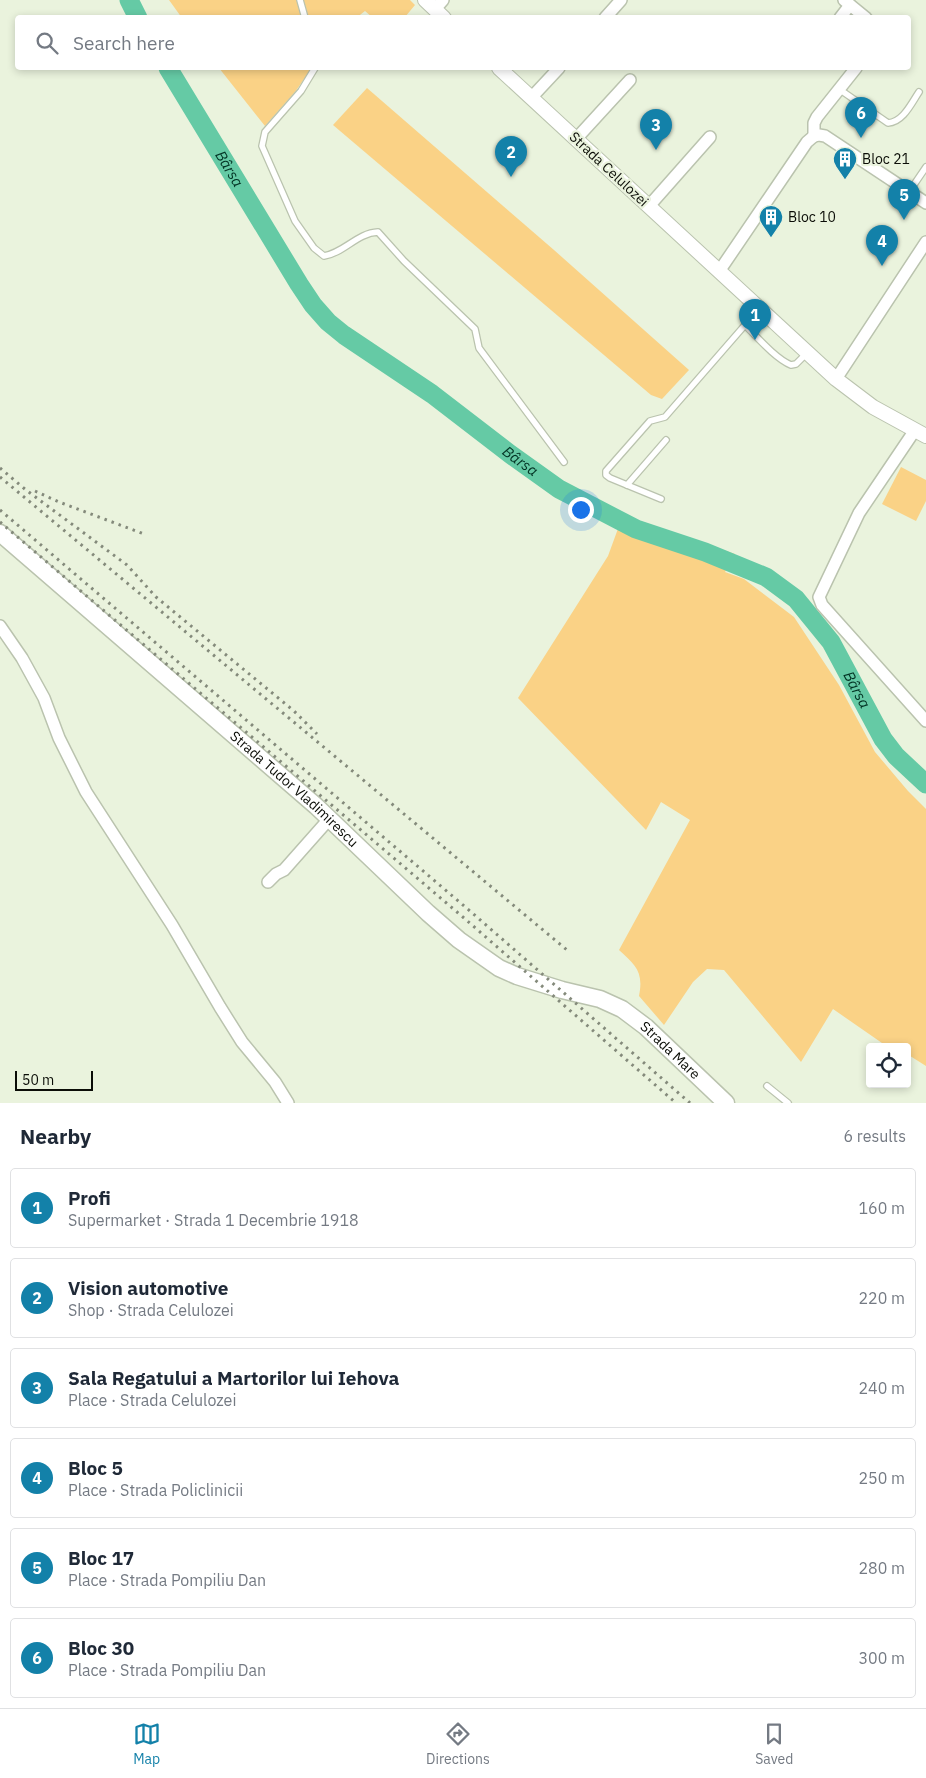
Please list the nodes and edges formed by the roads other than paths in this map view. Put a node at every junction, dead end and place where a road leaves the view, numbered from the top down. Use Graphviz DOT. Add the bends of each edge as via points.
graph roads {
  1 [pos="300,0"];
  2 [pos="621,0"];
  3 [pos="847,2"];
  4 [pos="304,15"];
  5 [pos="608,15"];
  6 [pos="841,15"];
  7 [pos="862,15"];
  8 [pos="313,70"];
  9 [pos="500,70"];
  10 [pos="557,70"];
  11 [pos="854,70"];
  12 [pos="630,80"];
  13 [pos="839,90"];
  14 [pos="919,92"];
  15 [pos="531,98"];
  16 [pos="814,136"];
  17 [pos="710,137"];
  18 [pos="576,139"];
  19 [pos="926,167"];
  20 [pos="909,192"];
  21 [pos="926,203"];
  22 [pos="649,206"];
  23 [pos="926,242"];
  24 [pos="720,270"];
  25 [pos="760,308"];
  26 [pos="744,326"];
  27 [pos="808,352"];
  28 [pos="836,379"];
  29 [pos="920,433"];
  30 [pos="666,440"];
  31 [pos="564,462"];
  32 [pos="627,485"];
  33 [pos="660,499"];
  34 [pos="0,533"];
  35 [pos="0,626"];
  36 [pos="926,721"];
  37 [pos="330,818"];
  38 [pos="268,882"];
  39 [pos="611,1003"];
  40 [pos="767,1086"];
  41 [pos="288,1103"];
  42 [pos="726,1103"];
  43 [pos="788,1103"];
  1 -- 4 [label="lane"];
  2 -- 5 [label="street"];
  3 -- 6 [label="street"];
  3 -- 7 [label="street"];
  8 -- 31 [label="lane" via="301,91 265,132 262,146 294,221 324,256 333,255 363,235 378,232 475,329 480,348"];
  9 -- 15 [label="street, Strada Celulozei"];
  10 -- 15 [label="street"];
  11 -- 13 [label="street"];
  12 -- 18 [label="street"];
  13 -- 14 [label="lane" via="888,123 901,118"];
  13 -- 16 [label="street" via="817,117"];
  15 -- 18 [label="street, Strada Celulozei"];
  16 -- 20 [label="street" via="824,136"];
  16 -- 24 [label="street"];
  17 -- 22 [label="street"];
  18 -- 22 [label="street, Strada Celulozei"];
  19 -- 20 [label="lane"];
  20 -- 21 [label="street"];
  22 -- 24 [label="street, Strada Celulozei"];
  23 -- 28 [label="street"];
  24 -- 25 [label="street, Strada Celulozei"];
  25 -- 26 [label="lane"];
  25 -- 27 [label="street, Strada Celulozei"];
  26 -- 27 [label="lane" via="791,365"];
  26 -- 32 [label="lane" via="664,417 650,421 607,468 606,475"];
  27 -- 28 [label="street, Strada Celulozei"];
  28 -- 29 [label="street, Strada Celulozei" via="873,407"];
  29 -- 36 [label="street" via="858,513 820,597 822,605"];
  30 -- 32 [label="lane"];
  32 -- 33 [label="lane"];
  34 -- 37 [label="main road, Strada Tudor Vladimirescu"];
  35 -- 41 [label="street" via="44,698 58,738 86,792 172,925 242,1042"];
  37 -- 38 [label="street" via="284,870"];
  37 -- 39 [label="main road, Strada Tudor Vladimirescu" via="428,913 499,968"];
  39 -- 42 [label="main road, Strada Mare" via="646,1027"];
  40 -- 43 [label="lane"];
}
